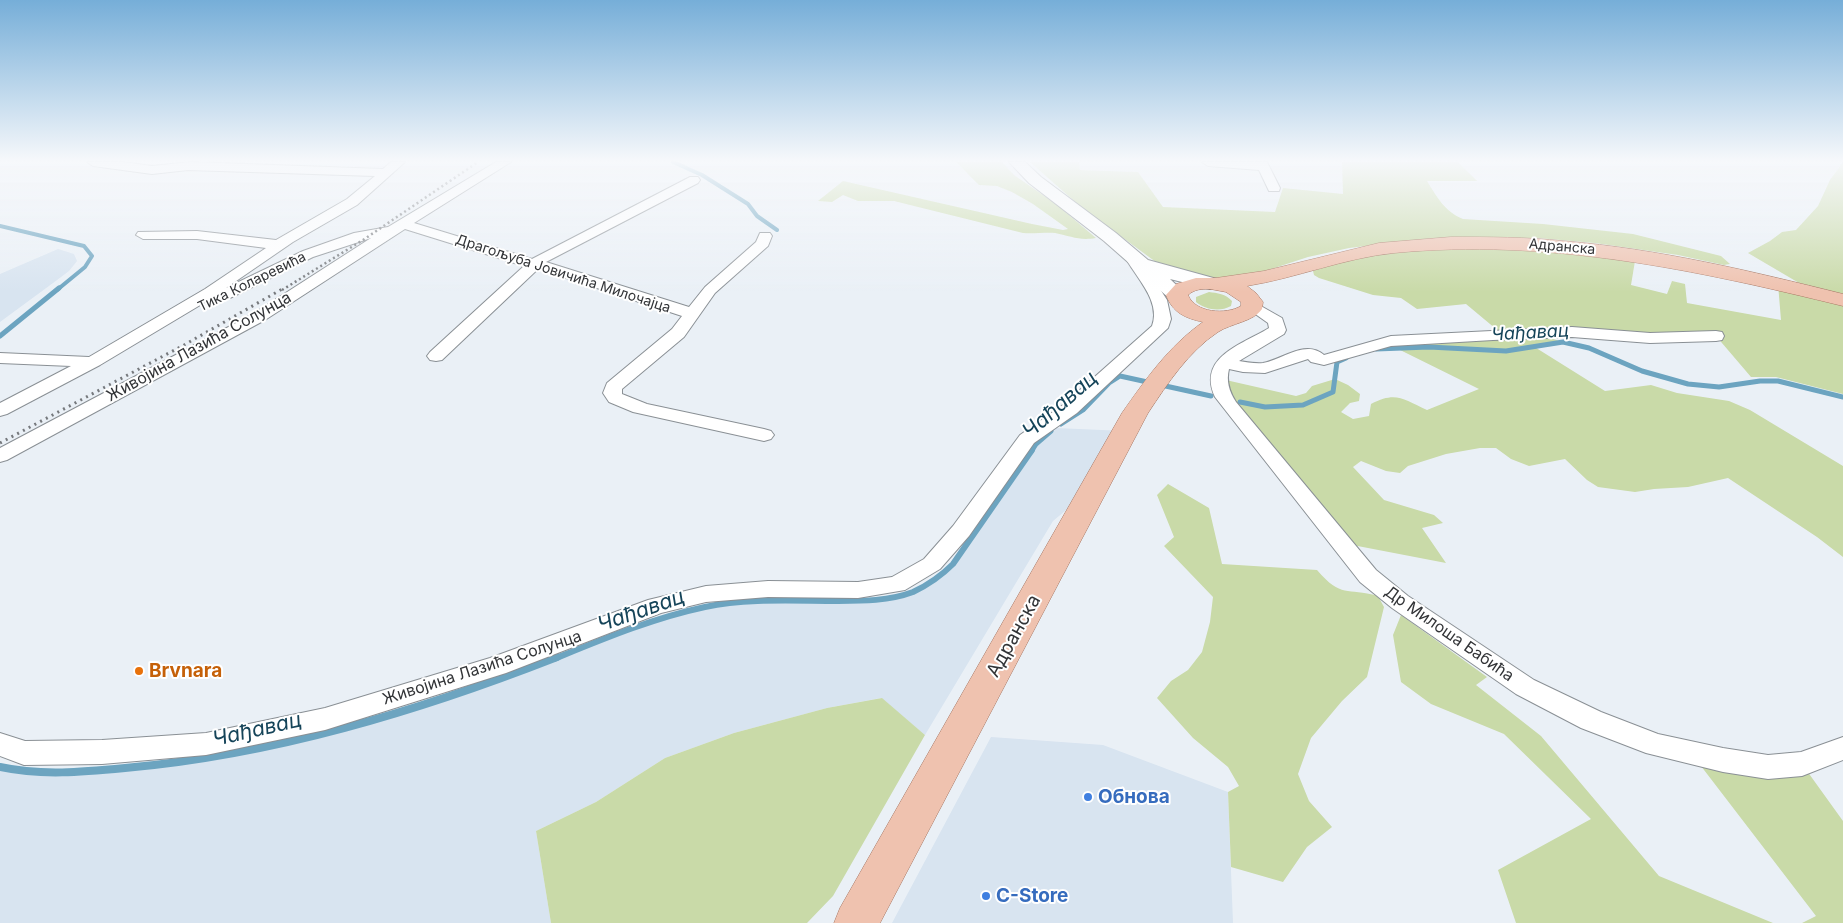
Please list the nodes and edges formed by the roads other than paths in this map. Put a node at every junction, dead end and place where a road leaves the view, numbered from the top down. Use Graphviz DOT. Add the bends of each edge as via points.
graph roads {
  1 [pos="347,205"];
  2 [pos="432,205"];
  3 [pos="644,205"];
  4 [pos="1067,205"];
  5 [pos="399,227"];
  6 [pos="143,235"];
  7 [pos="765,236"];
  8 [pos="279,245"];
  9 [pos="1134,257"];
  10 [pos="535,264"];
  11 [pos="1279,274"];
  12 [pos="1213,284"];
  13 [pos="1843,300"];
  14 [pos="1180,301"];
  15 [pos="1243,310"];
  16 [pos="693,313"];
  17 [pos="1716,336"];
  18 [pos="1178,353"];
  19 [pos="436,356"];
  20 [pos="0,358"];
  21 [pos="92,362"];
  22 [pos="1224,362"];
  23 [pos="0,410"];
  24 [pos="764,435"];
  25 [pos="0,456"];
  26 [pos="0,744"];
  27 [pos="1843,748"];
  28 [pos="856,923"];
  1 -- 8 [label="street"];
  2 -- 5 [label="street, Тика Коларевића"];
  3 -- 10 [label="street"];
  4 -- 9 [label="street"];
  5 -- 10 [label="street, Драгољуба Јовичића Милочајца" via="437,233"];
  5 -- 21 [label="street, Тика Коларевића" via="308,254"];
  5 -- 25 [label="street, Живојина Лазића Солунца" via="259,317"];
  6 -- 8 [label="street" via="197,235"];
  7 -- 16 [label="street, Драгољуба Јовичића Милочајца" via="763,244 710,290"];
  8 -- 21 [label="street" via="210,292"];
  9 -- 12 [label="street" via="1165,272"];
  9 -- 14 [label="street"];
  9 -- 26 [label="street, Живојина Лазића Солунца" via="1134,265 1162,307 1162,324 1070,409 1027,439 961,531 932,564 897,584 858,590 768,589 706,594 656,606 497,666 325,719 206,744 102,752 24,753"];
  10 -- 16 [label="street, Драгољуба Јовичића Милочајца"];
  10 -- 19 [label="street"];
  11 -- 12 [label="main road, Адранска"];
  11 -- 13 [label="main road, Адранска" via="1343,255 1392,247 1437,243 1517,243 1680,263"];
  11 -- 15 [label="main road, Адранска"];
  12 -- 14 [label="main road, Адранска" via="1190,285 1181,290"];
  12 -- 15 [label="main road" via="1248,296"];
  14 -- 15 [label="main road" via="1198,314"];
  14 -- 18 [label="main road, Адранска" via="1187,321"];
  15 -- 18 [label="main road, Адранска" via="1214,324"];
  15 -- 22 [label="street" via="1275,332"];
  16 -- 24 [label="street, Драгољуба Јовичића Милочајца" via="678,333 613,387 613,396 623,403 650,411"];
  17 -- 22 [label="street" via="1650,338 1572,332 1503,334 1391,342 1324,360 1312,353 1265,368"];
  18 -- 28 [label="main road, Адранска" via="1135,413"];
  20 -- 21 [label="street"];
  21 -- 23 [label="street, Тика Коларевића"];
  22 -- 27 [label="street, Др Милоша Бабића" via="1217,378 1229,407 1249,427 1368,576 1400,602 1524,686 1591,720 1656,745 1723,760 1768,767 1802,764"];
}
